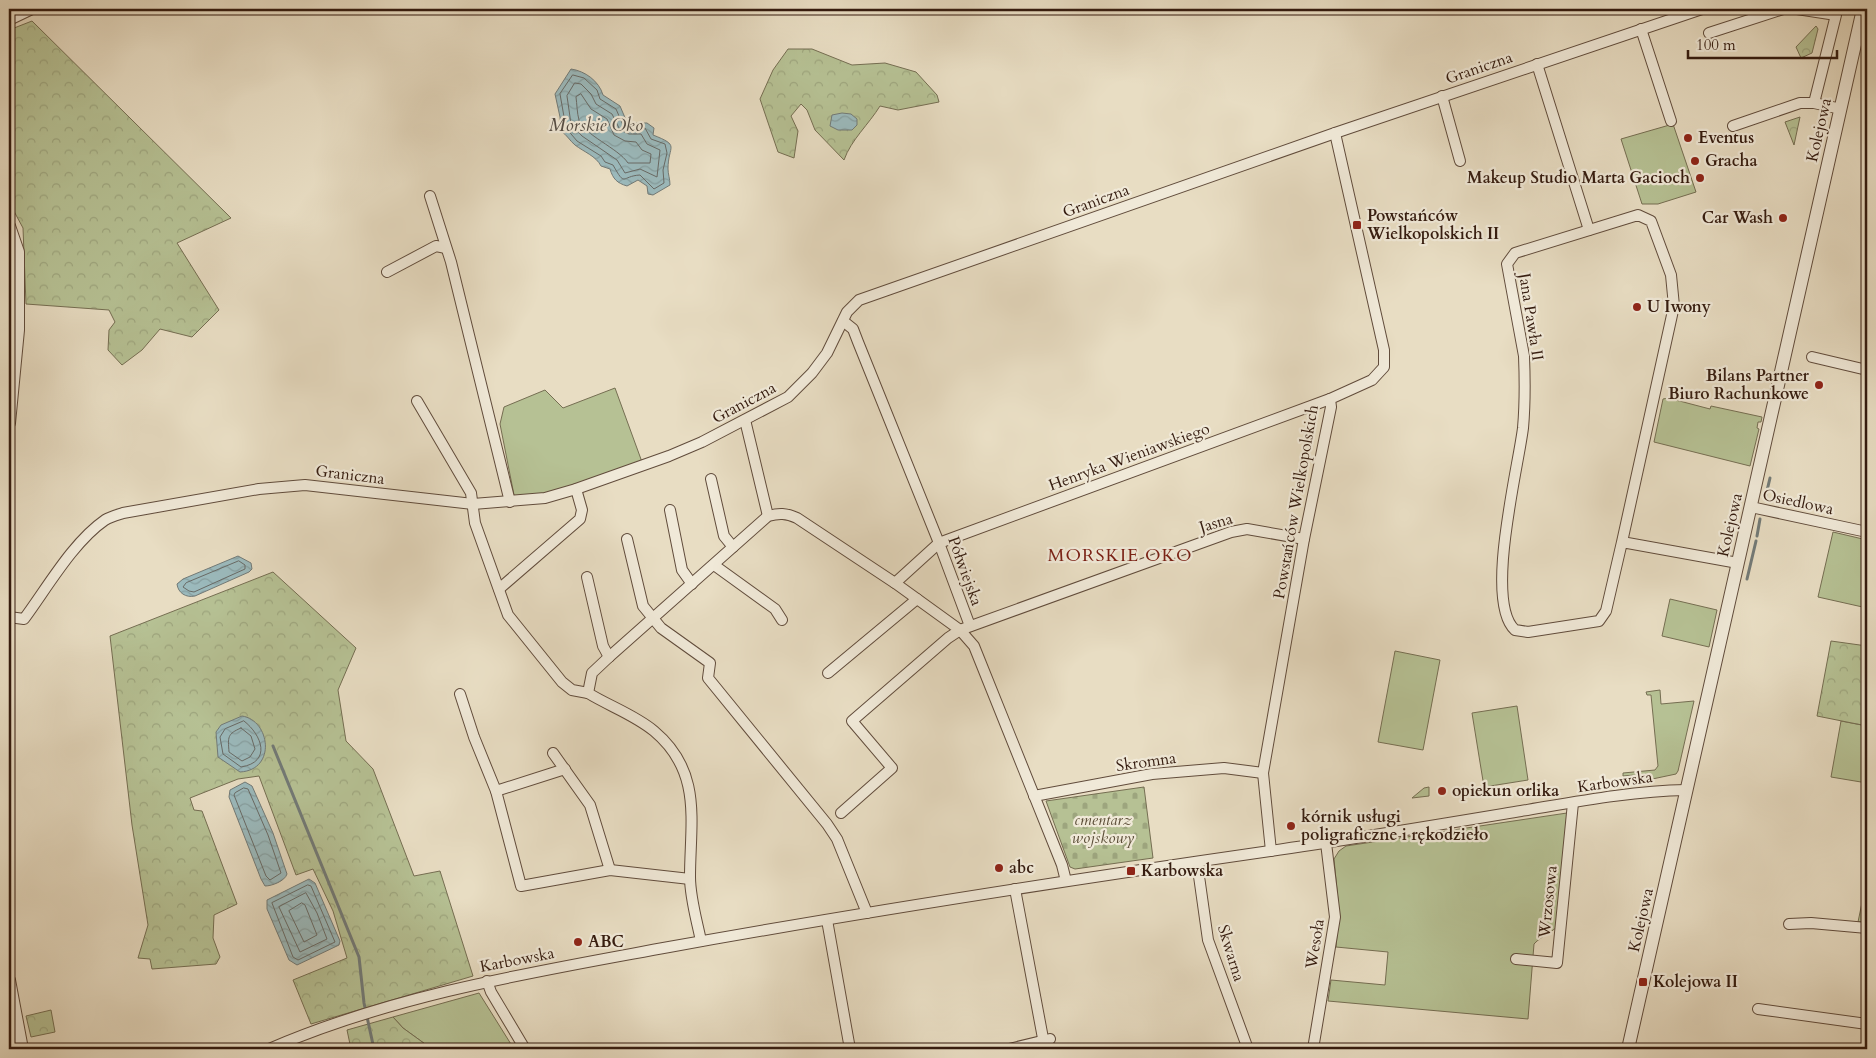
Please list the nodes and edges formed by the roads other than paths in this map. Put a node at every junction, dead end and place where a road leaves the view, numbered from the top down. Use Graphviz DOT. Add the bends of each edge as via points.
graph roads {
  1 [pos="32,9"];
  2 [pos="1700,9"];
  3 [pos="1783,9"];
  4 [pos="1797,9"];
  5 [pos="1864,9"];
  6 [pos="9,20"];
  7 [pos="1641,29"];
  8 [pos="1709,33"];
  9 [pos="1537,64"];
  10 [pos="1442,96"];
  11 [pos="1814,103"];
  12 [pos="1840,109"];
  13 [pos="1671,121"];
  14 [pos="1733,126"];
  15 [pos="1335,133"];
  16 [pos="1460,161"];
  17 [pos="430,196"];
  18 [pos="9,226"];
  19 [pos="1589,230"];
  20 [pos="446,248"];
  21 [pos="388,272"];
  22 [pos="844,321"];
  23 [pos="12,352"];
  24 [pos="1812,357"];
  25 [pos="1867,370"];
  26 [pos="1330,399"];
  27 [pos="417,401"];
  28 [pos="745,420"];
  29 [pos="9,423"];
  30 [pos="711,479"];
  31 [pos="576,489"];
  32 [pos="510,502"];
  33 [pos="474,504"];
  34 [pos="1751,507"];
  35 [pos="670,510"];
  36 [pos="768,516"];
  37 [pos="1867,532"];
  38 [pos="627,539"];
  39 [pos="1304,539"];
  40 [pos="1622,542"];
  41 [pos="939,543"];
  42 [pos="733,547"];
  43 [pos="1738,563"];
  44 [pos="714,565"];
  45 [pos="587,577"];
  46 [pos="895,582"];
  47 [pos="692,584"];
  48 [pos="499,589"];
  49 [pos="917,599"];
  50 [pos="9,617"];
  51 [pos="652,619"];
  52 [pos="782,620"];
  53 [pos="965,628"];
  54 [pos="609,658"];
  55 [pos="828,673"];
  56 [pos="588,693"];
  57 [pos="460,694"];
  58 [pos="553,752"];
  59 [pos="564,769"];
  60 [pos="1263,773"];
  61 [pos="1686,790"];
  62 [pos="496,791"];
  63 [pos="1034,796"];
  64 [pos="1573,803"];
  65 [pos="841,813"];
  66 [pos="1326,843"];
  67 [pos="1271,851"];
  68 [pos="1197,862"];
  69 [pos="610,870"];
  70 [pos="690,879"];
  71 [pos="1066,881"];
  72 [pos="1015,889"];
  73 [pos="867,913"];
  74 [pos="827,920"];
  75 [pos="1789,924"];
  76 [pos="1867,928"];
  77 [pos="701,942"];
  78 [pos="1516,959"];
  79 [pos="9,980"];
  80 [pos="487,981"];
  81 [pos="1758,1009"];
  82 [pos="1867,1024"];
  83 [pos="1045,1044"];
  84 [pos="22,1049"];
  85 [pos="270,1049"];
  86 [pos="525,1049"];
  87 [pos="850,1049"];
  88 [pos="1009,1049"];
  89 [pos="1248,1049"];
  90 [pos="1313,1049"];
  91 [pos="1628,1049"];
  1 -- 6 [label="street"];
  2 -- 7 [label="street, Graniczna"];
  3 -- 8 [label="street"];
  4 -- 11 [label="street" via="1836,14"];
  5 -- 12 [label="street, Kolejowa"];
  7 -- 9 [label="street, Graniczna"];
  7 -- 13 [label="street"];
  9 -- 10 [label="street, Graniczna"];
  9 -- 19 [label="street"];
  10 -- 15 [label="street, Graniczna"];
  10 -- 16 [label="street"];
  11 -- 12 [label="street"];
  11 -- 14 [label="street" via="1800,103"];
  12 -- 34 [label="street, Kolejowa"];
  15 -- 22 [label="street, Graniczna" via="859,300 847,312"];
  15 -- 26 [label="street, Powstańców Wielkopolskich" via="1384,350 1384,367 1372,380"];
  17 -- 20 [label="street"];
  18 -- 23 [label="street" via="18,252 18,330"];
  19 -- 40 [label="street, Jana Pawła II" via="1638,215 1647,218 1651,221 1674,290 1674,306"];
  19 -- 40 [label="street, Jana Pawła II" via="1515,253 1507,264 1524,356 1523,427 1502,564 1510,626 1528,632 1602,618"];
  20 -- 21 [label="street" via="436,246"];
  20 -- 32 [label="street"];
  22 -- 28 [label="street, Graniczna" via="812,373 788,397"];
  22 -- 41 [label="street, Półwiejska" via="853,329"];
  23 -- 29 [label="street"];
  24 -- 25 [label="street"];
  26 -- 39 [label="street, Powstańców Wielkopolskich"];
  26 -- 41 [label="street, Henryka Wieniawskiego"];
  27 -- 33 [label="street" via="471,493"];
  28 -- 31 [label="street, Graniczna" via="669,456"];
  28 -- 36 [label="street"];
  30 -- 42 [label="street" via="724,536"];
  31 -- 32 [label="street, Graniczna" via="545,498"];
  31 -- 48 [label="street" via="582,510 580,519"];
  32 -- 33 [label="street, Graniczna"];
  33 -- 48 [label="street" via="475,523"];
  33 -- 50 [label="street, Graniczna" via="305,485 259,489 122,513 106,519 93,530 24,619"];
  34 -- 37 [label="street, Osiedlowa"];
  34 -- 43 [label="street, Kolejowa"];
  35 -- 47 [label="street" via="682,570"];
  36 -- 42 [label="street"];
  36 -- 46 [label="street" via="783,514 797,518"];
  38 -- 51 [label="street" via="643,606"];
  39 -- 53 [label="street, Jasna" via="1247,529 1231,532"];
  39 -- 60 [label="street, Powstańców Wielkopolskich"];
  40 -- 43 [label="street"];
  41 -- 46 [label="street"];
  41 -- 53 [label="street, Półwiejska"];
  42 -- 44 [label="street"];
  43 -- 61 [label="street, Kolejowa"];
  44 -- 47 [label="street"];
  44 -- 52 [label="street" via="775,609"];
  45 -- 54 [label="street" via="603,646"];
  46 -- 49 [label="street"];
  47 -- 51 [label="street"];
  48 -- 56 [label="street" via="508,615 562,682 572,690"];
  49 -- 53 [label="street"];
  49 -- 55 [label="street"];
  51 -- 54 [label="street"];
  51 -- 73 [label="street" via="710,663 708,678 827,824"];
  53 -- 63 [label="street, Półwiejska"];
  53 -- 65 [label="street, Jasna" via="948,638 852,721 892,768"];
  54 -- 56 [label="street" via="592,673"];
  56 -- 70 [label="street" via="653,730 673,752 692,798"];
  57 -- 62 [label="street"];
  58 -- 59 [label="street"];
  59 -- 62 [label="street"];
  59 -- 69 [label="street" via="590,805"];
  60 -- 63 [label="street, Skromna" via="1224,768 1152,774"];
  60 -- 67 [label="street, Powstańców Wielkopolskich"];
  61 -- 64 [label="street, Karbowska"];
  61 -- 91 [label="street, Kolejowa"];
  62 -- 69 [label="street" via="521,886"];
  63 -- 71 [label="street, Półwiejska"];
  64 -- 66 [label="street, Karbowska"];
  64 -- 78 [label="street, Wrzosowa" via="1557,963"];
  66 -- 67 [label="street, Karbowska"];
  66 -- 90 [label="street, Wesoła" via="1335,917"];
  67 -- 68 [label="street, Karbowska"];
  68 -- 71 [label="street, Karbowska"];
  68 -- 89 [label="street, Skwarna" via="1208,940"];
  69 -- 70 [label="street"];
  70 -- 77 [label="street"];
  71 -- 72 [label="street, Karbowska"];
  72 -- 73 [label="street, Karbowska"];
  72 -- 83 [label="street"];
  73 -- 74 [label="street, Karbowska"];
  74 -- 77 [label="street, Karbowska"];
  74 -- 87 [label="street"];
  75 -- 76 [label="street"];
  77 -- 80 [label="street, Karbowska"];
  79 -- 84 [label="street"];
  80 -- 85 [label="street, Karbowska" via="356,1018"];
  80 -- 86 [label="street"];
  81 -- 82 [label="street"];
  83 -- 88 [label="street"];
}
